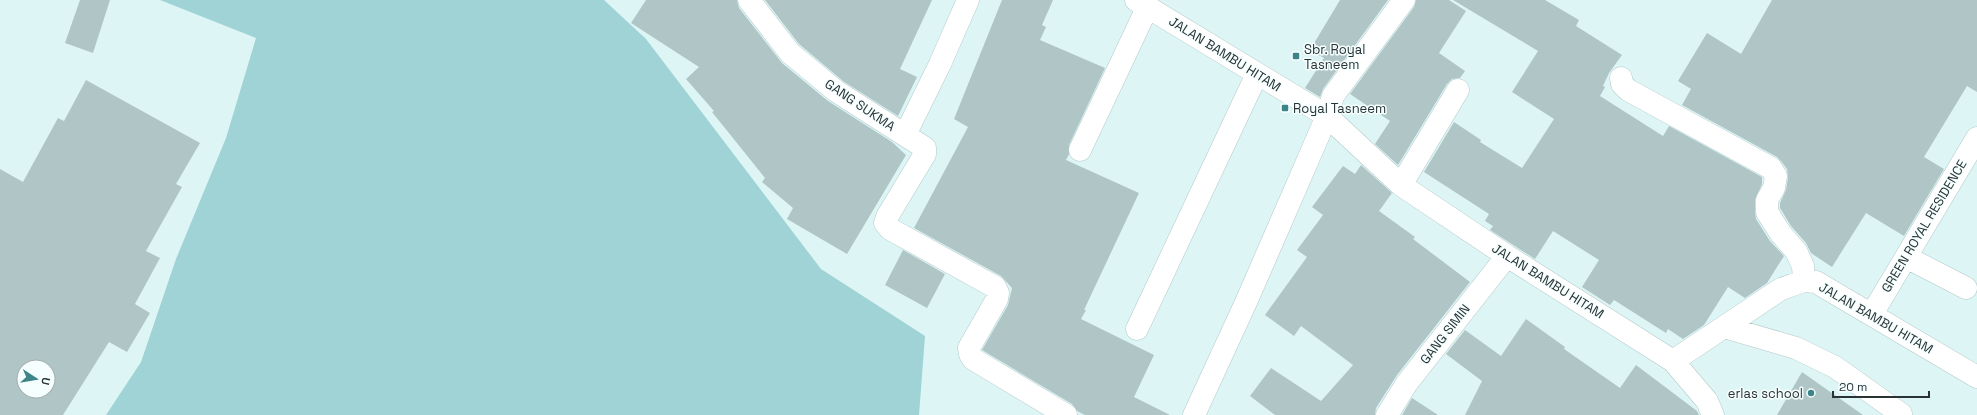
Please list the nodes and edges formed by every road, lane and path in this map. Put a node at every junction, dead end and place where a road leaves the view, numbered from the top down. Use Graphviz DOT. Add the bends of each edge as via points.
graph roads {
  1 [pos="749,0"];
  2 [pos="968,0"];
  3 [pos="1404,0"];
  4 [pos="1142,3"];
  5 [pos="1257,74"];
  6 [pos="1621,78"];
  7 [pos="1458,90"];
  8 [pos="1327,116"];
  9 [pos="905,135"];
  10 [pos="1977,138"];
  11 [pos="1080,150"];
  12 [pos="1401,185"];
  13 [pos="1507,256"];
  14 [pos="1906,257"];
  15 [pos="1804,281"];
  16 [pos="1966,288"];
  17 [pos="1872,314"];
  18 [pos="1724,327"];
  19 [pos="1137,330"];
  20 [pos="1673,360"];
  21 [pos="1977,376"];
  22 [pos="1901,414"];
  23 [pos="1066,415"];
  24 [pos="1194,415"];
  25 [pos="1387,415"];
  26 [pos="1713,415"];
  1 -- 9 [label="street, GANG SUKMA" via="790,53 836,91"];
  2 -- 9 [label="street, GANG SUKMA"];
  3 -- 8 [label="street" via="1334,96"];
  4 -- 5 [label="street, JALAN BAMBU HITAM"];
  4 -- 11 [label="street"];
  5 -- 8 [label="street, JALAN BAMBU HITAM"];
  5 -- 19 [label="street"];
  6 -- 15 [label="street" via="1622,84 1628,90 1771,168 1776,176 1774,188 1767,200 1767,212 1780,234 1796,251 1803,266"];
  7 -- 12 [label="street"];
  8 -- 12 [label="street, JALAN BAMBU HITAM"];
  8 -- 24 [label="street"];
  9 -- 23 [label="street" via="926,151 885,223 890,229 995,287 998,299 969,348 970,354 973,359"];
  10 -- 14 [label="street, GREEN ROYAL RESIDENCE"];
  12 -- 13 [label="street, JALAN BAMBU HITAM"];
  13 -- 20 [label="street, JALAN BAMBU HITAM"];
  13 -- 25 [label="street, GANG SIMIN" via="1408,383"];
  14 -- 16 [label="street"];
  14 -- 17 [label="street, GREEN ROYAL RESIDENCE"];
  15 -- 17 [label="street, JALAN BAMBU HITAM" via="1816,282"];
  15 -- 18 [label="street, JALAN BAMBU HITAM" via="1781,289"];
  17 -- 21 [label="street, JALAN BAMBU HITAM"];
  18 -- 20 [label="street, JALAN BAMBU HITAM"];
  18 -- 22 [label="street" via="1802,351 1835,367"];
  20 -- 26 [label="street" via="1706,401"];
}
